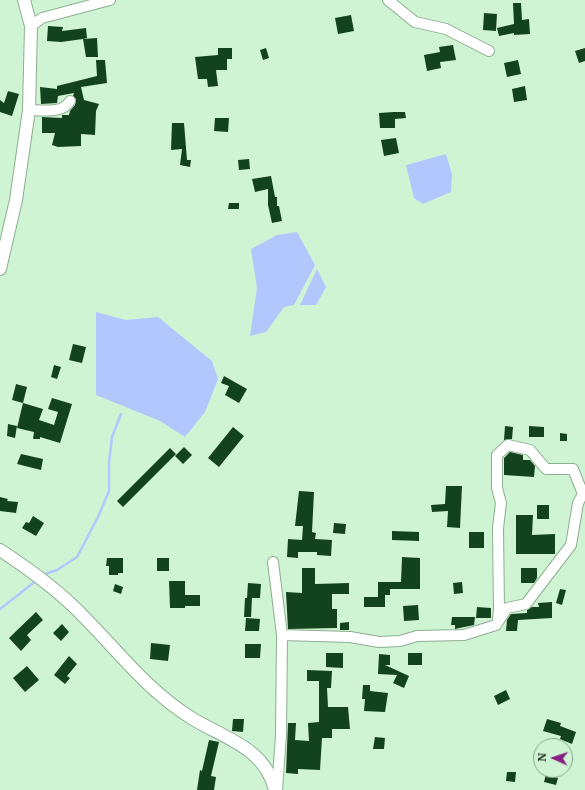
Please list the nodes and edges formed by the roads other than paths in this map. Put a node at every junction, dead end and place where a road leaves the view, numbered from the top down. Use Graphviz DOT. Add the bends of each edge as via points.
graph roads {
  1 [pos="24,0"];
  2 [pos="110,0"];
  3 [pos="388,0"];
  4 [pos="31,26"];
  5 [pos="489,51"];
  6 [pos="70,102"];
  7 [pos="29,110"];
  8 [pos="0,269"];
  9 [pos="584,492"];
  10 [pos="0,550"];
  11 [pos="272,562"];
  12 [pos="496,625"];
  13 [pos="282,635"];
  14 [pos="276,790"];
  1 -- 4 [label="street"];
  2 -- 4 [label="street" via="42,18"];
  3 -- 5 [label="street" via="415,22 446,29"];
  4 -- 7 [label="street"];
  6 -- 7 [label="street" via="61,110"];
  7 -- 8 [label="street" via="16,200"];
  9 -- 12 [label="street" via="578,503 571,545 526,604 507,608"];
  9 -- 12 [label="street" via="573,469 546,469 530,450 508,445 497,455 497,488 501,503 498,528 499,610"];
  10 -- 14 [label="street" via="33,572 73,606 142,680 167,702 250,750 261,761"];
  11 -- 13 [label="street"];
  12 -- 13 [label="street" via="464,635 417,636 400,641 379,642 350,636"];
  13 -- 14 [label="street" via="281,735"];
}
